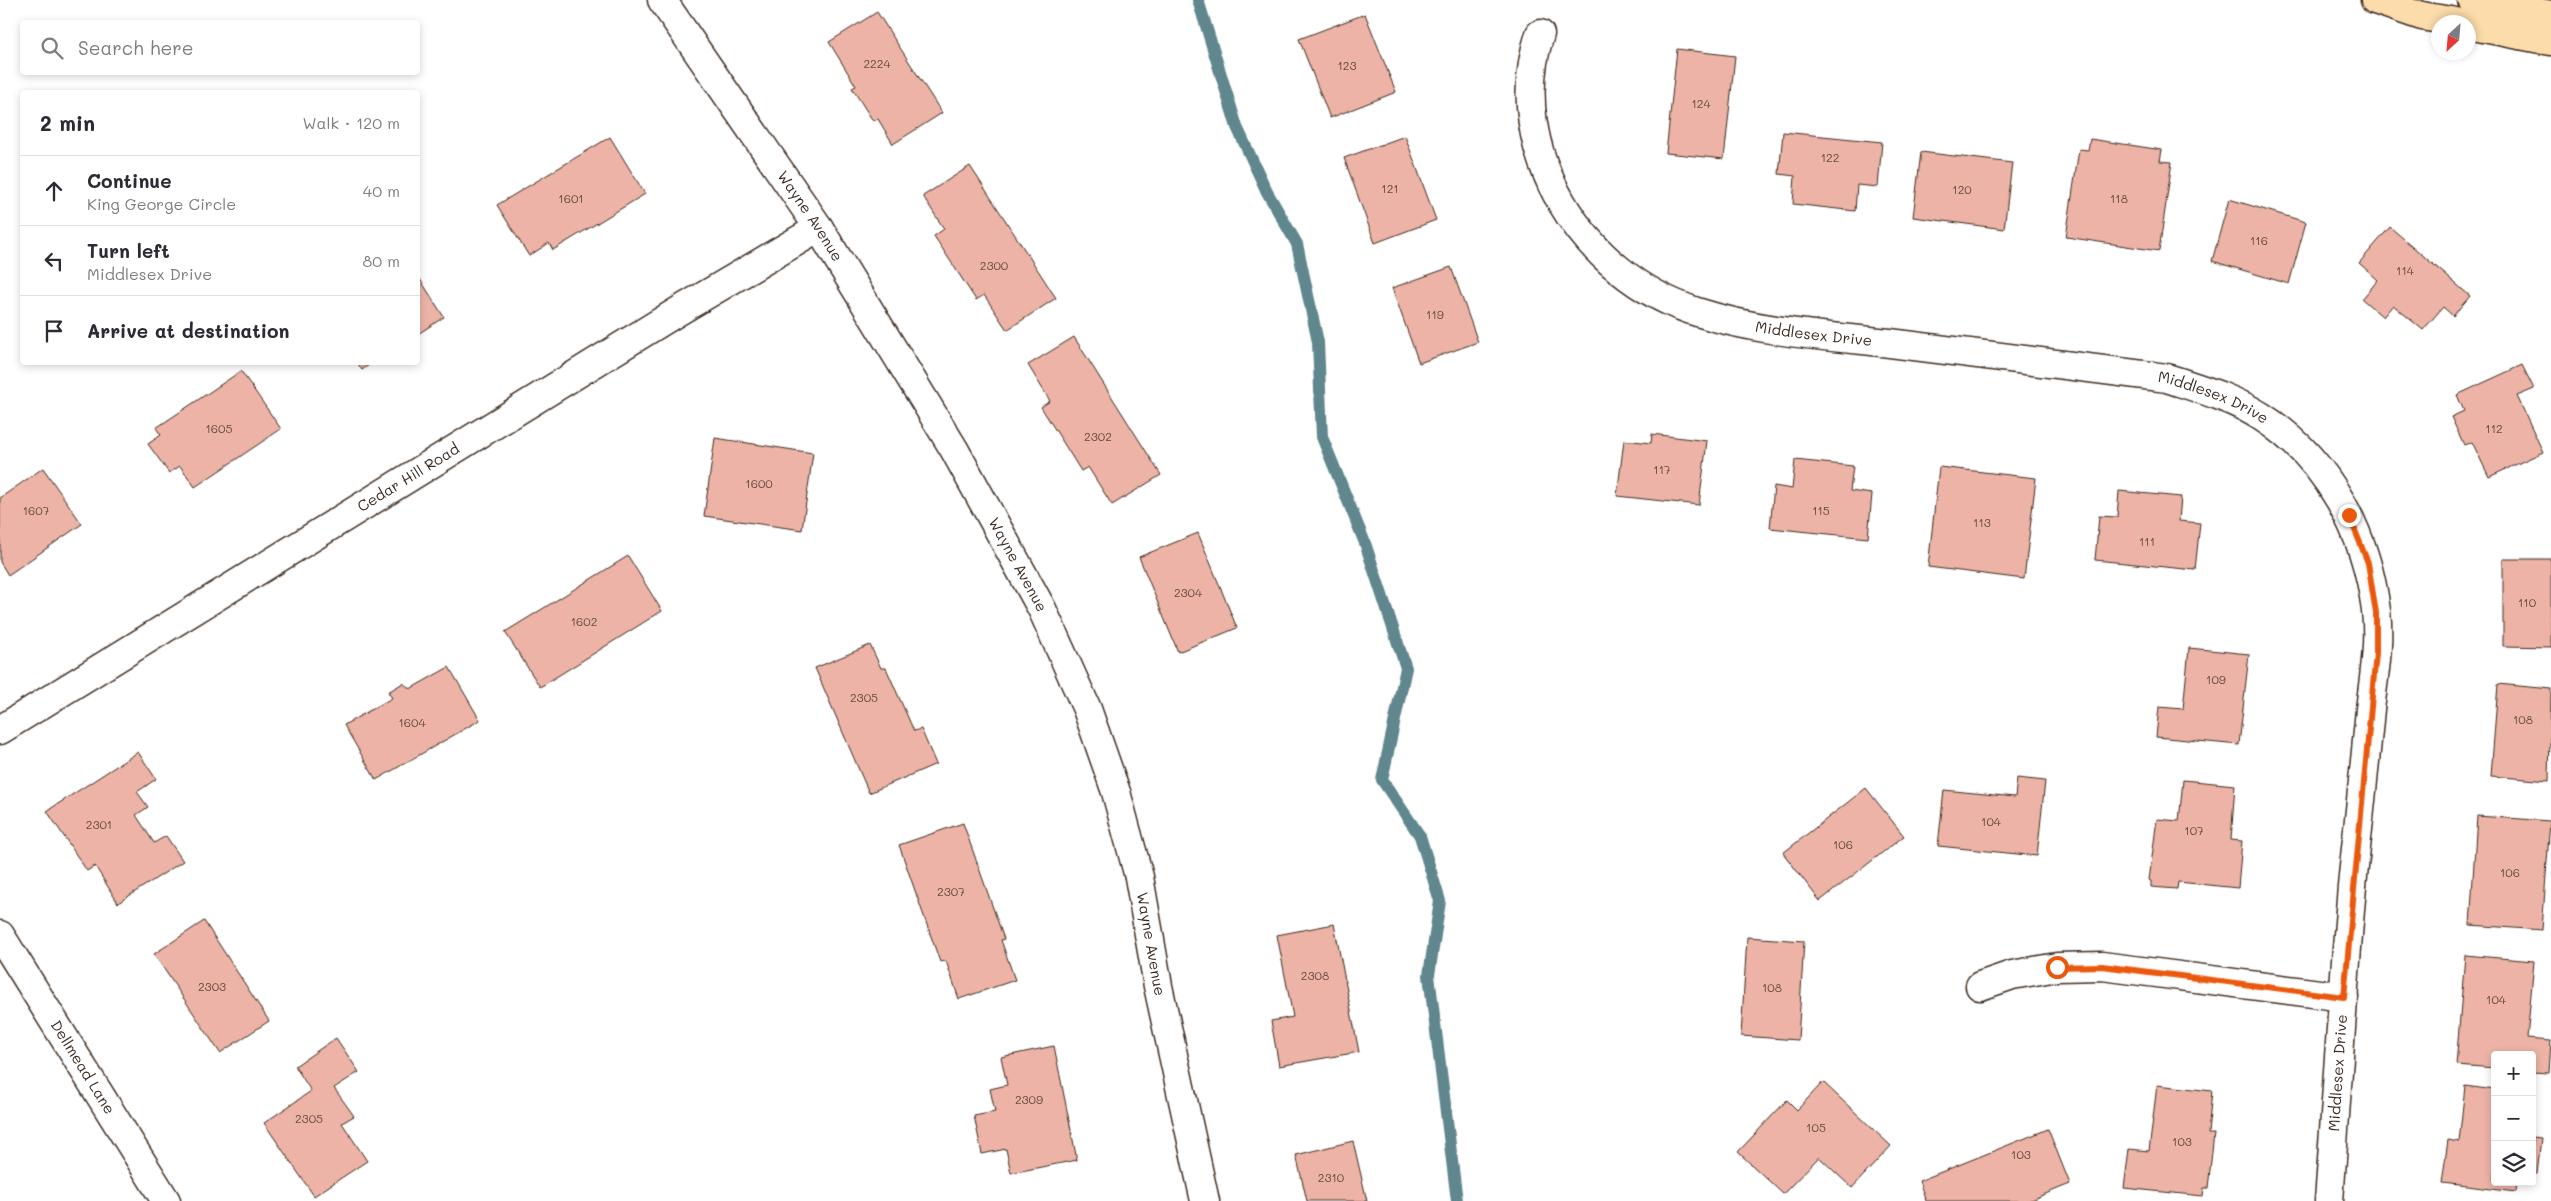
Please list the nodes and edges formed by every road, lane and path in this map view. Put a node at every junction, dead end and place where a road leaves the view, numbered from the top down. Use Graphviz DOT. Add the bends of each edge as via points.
graph roads {
  1 [pos="662,0"];
  2 [pos="2376,0"];
  3 [pos="2472,0"];
  4 [pos="2551,15"];
  5 [pos="2431,18"];
  6 [pos="2476,27"];
  7 [pos="1540,34"];
  8 [pos="2551,41"];
  9 [pos="819,228"];
  10 [pos="0,730"];
  11 [pos="0,935"];
  12 [pos="1980,986"];
  13 [pos="2344,997"];
  14 [pos="166,1201"];
  15 [pos="1205,1201"];
  16 [pos="2329,1201"];
  1 -- 9 [label="street, Wayne Avenue"];
  2 -- 5 [label="highway"];
  3 -- 4 [label="highway"];
  6 -- 8 [label="highway"];
  7 -- 13 [label="street, Middlesex Drive" via="1532,58 1530,106 1538,153 1553,190 1581,232 1617,268 1650,291 1696,312 1776,330 2168,378 2222,396 2262,417 2294,442 2328,480 2349,515 2368,563 2376,613 2376,653"];
  9 -- 10 [label="street, Cedar Hill Road" via="677,312"];
  9 -- 15 [label="street, Wayne Avenue" via="954,449 1042,609 1087,709 1116,792 1138,877"];
  11 -- 14 [label="street, Dellmead Lane"];
  12 -- 13 [label="street" via="2012,975 2057,967 2102,966"];
  13 -- 16 [label="street, Middlesex Drive"];
}
